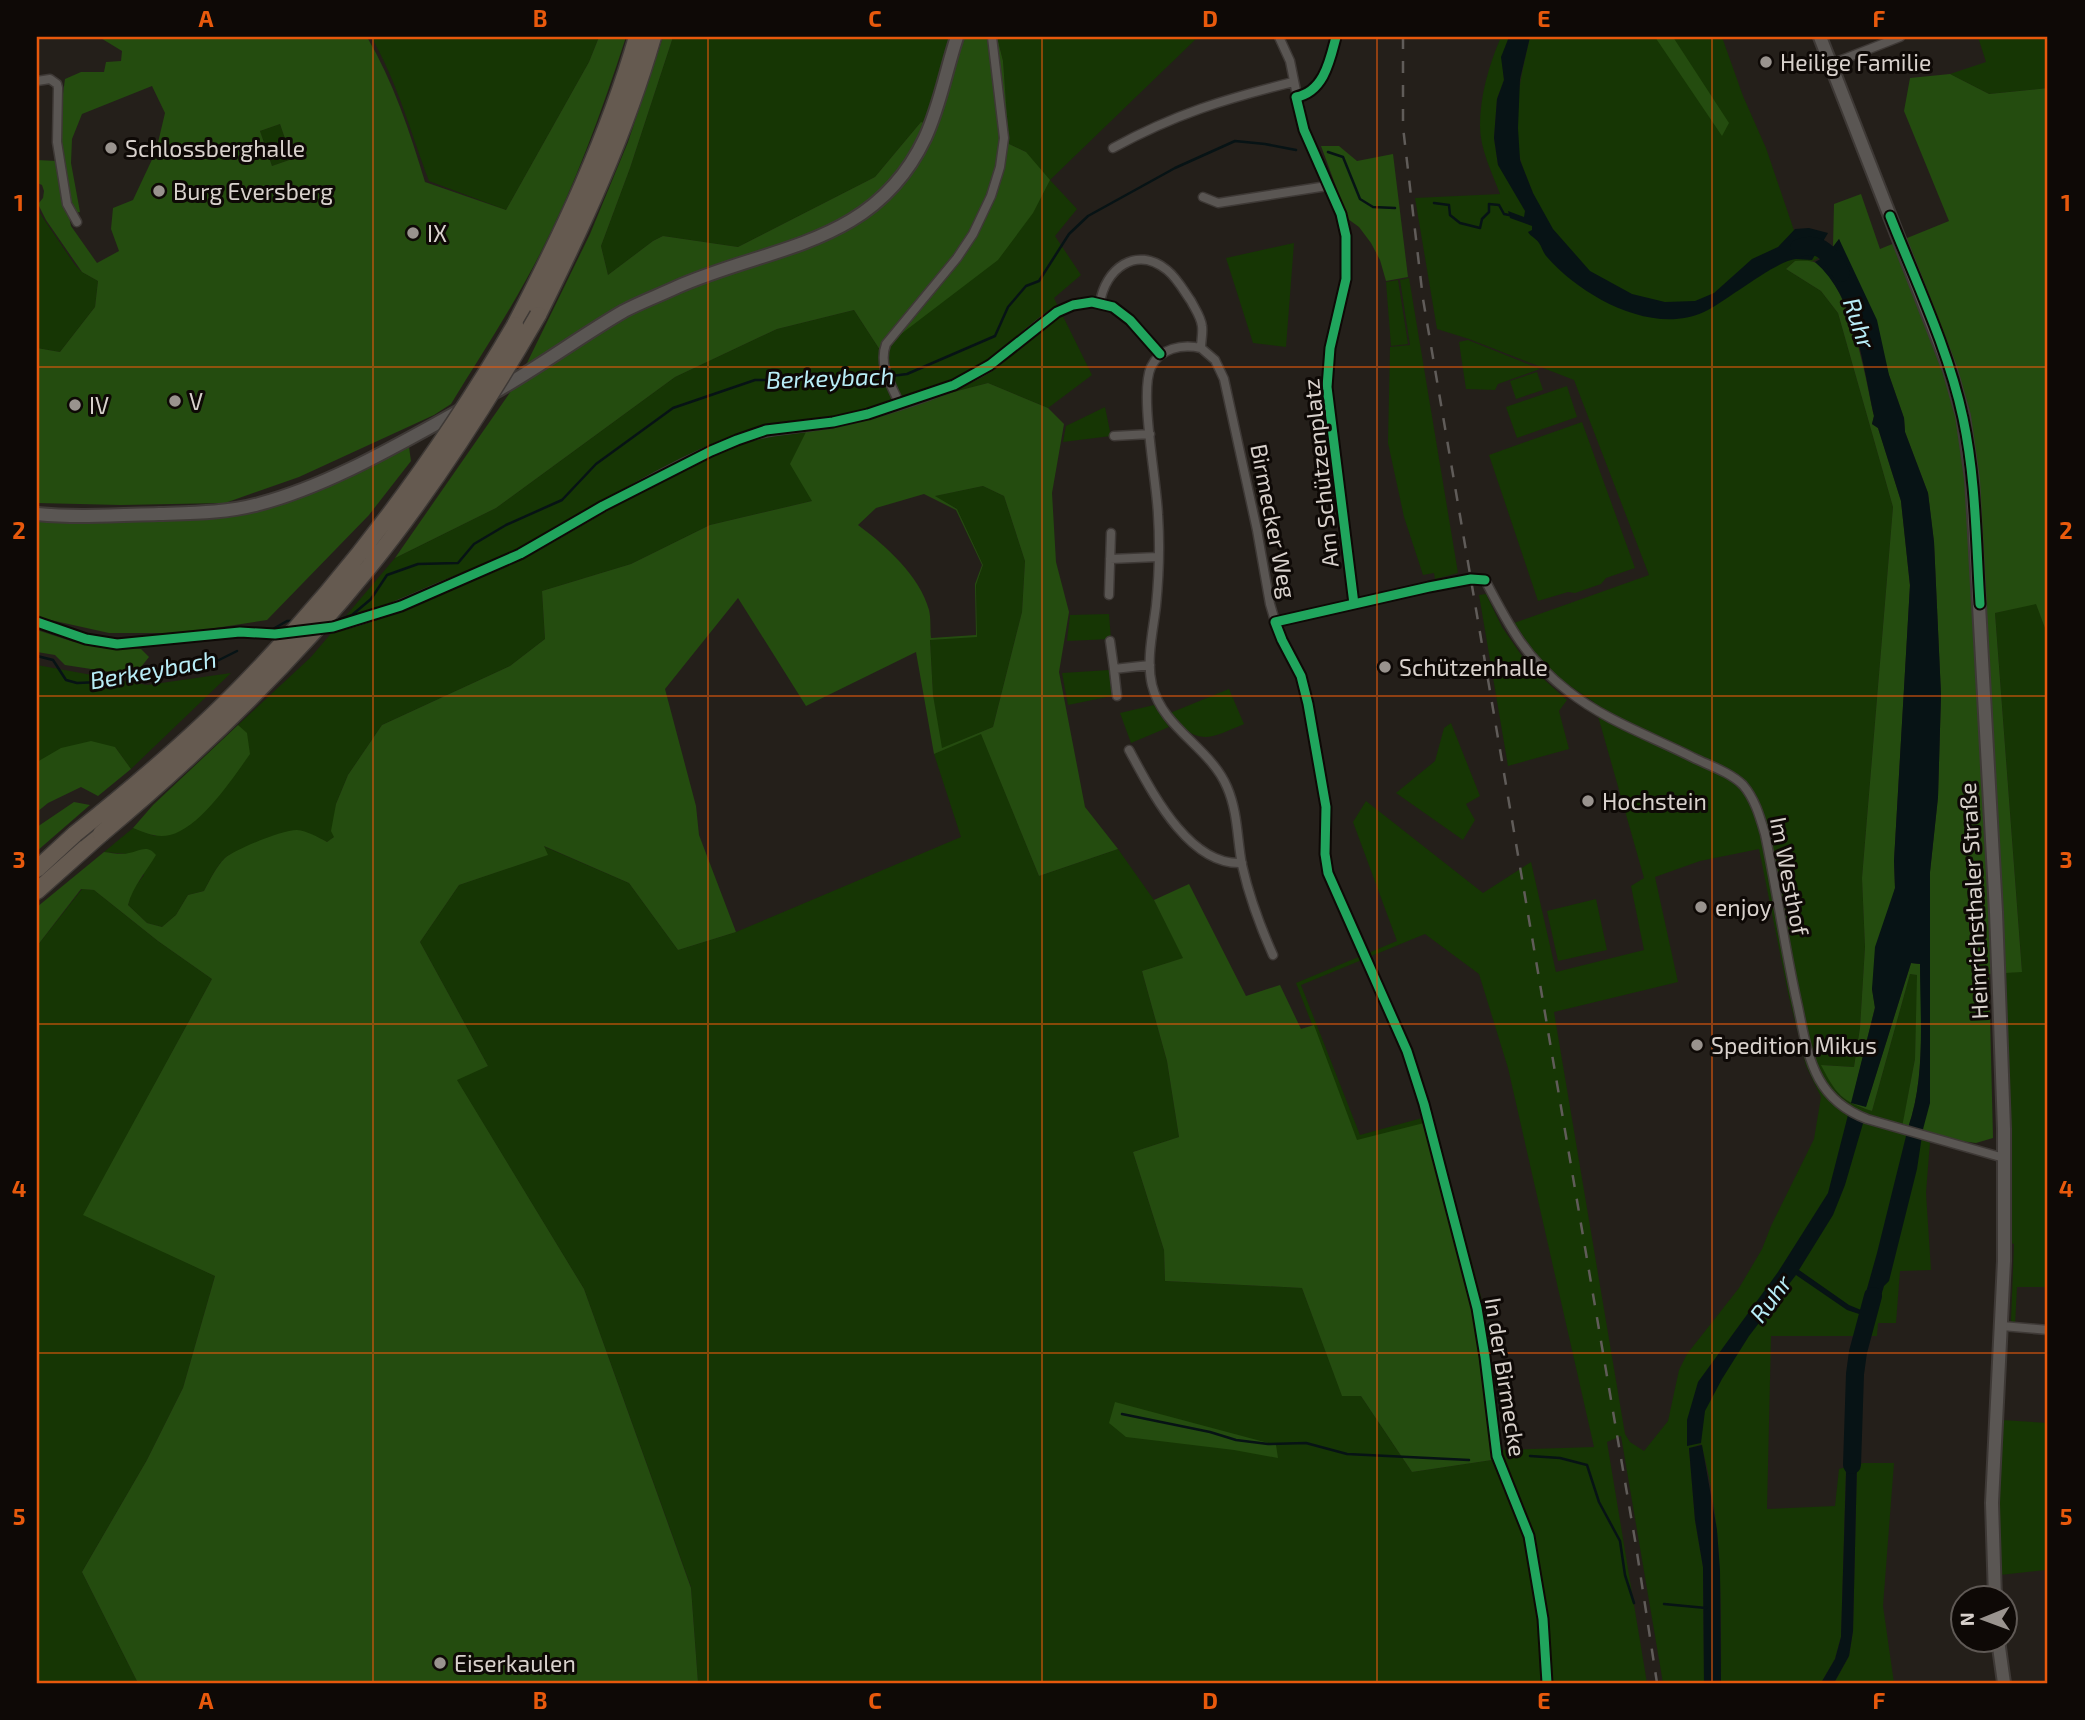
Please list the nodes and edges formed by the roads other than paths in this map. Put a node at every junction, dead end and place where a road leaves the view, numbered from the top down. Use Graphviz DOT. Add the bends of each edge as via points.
graph roads {
  1 [pos="637,37"];
  2 [pos="653,37"];
  3 [pos="957,37"];
  4 [pos="992,37"];
  5 [pos="1279,37"];
  6 [pos="1336,37"];
  7 [pos="1820,37"];
  8 [pos="1900,37"];
  9 [pos="1831,64"];
  10 [pos="37,81"];
  11 [pos="1293,82"];
  12 [pos="1296,97"];
  13 [pos="1113,148"];
  14 [pos="1327,186"];
  15 [pos="1203,197"];
  16 [pos="77,222"];
  17 [pos="1100,303"];
  18 [pos="1201,348"];
  19 [pos="1160,354"];
  20 [pos="900,405"];
  21 [pos="1150,434"];
  22 [pos="1114,436"];
  23 [pos="37,514"];
  24 [pos="1111,533"];
  25 [pos="1158,557"];
  26 [pos="1111,559"];
  27 [pos="1109,595"];
  28 [pos="1354,604"];
  29 [pos="37,622"];
  30 [pos="1275,622"];
  31 [pos="1110,641"];
  32 [pos="1150,665"];
  33 [pos="1114,669"];
  34 [pos="1117,696"];
  35 [pos="1129,750"];
  36 [pos="1242,863"];
  37 [pos="37,869"];
  38 [pos="37,891"];
  39 [pos="1273,956"];
  40 [pos="1368,962"];
  41 [pos="2004,1158"];
  42 [pos="2002,1326"];
  43 [pos="2048,1330"];
  44 [pos="1995,1584"];
  45 [pos="2000,1654"];
  46 [pos="1547,1683"];
  47 [pos="2004,1683"];
  1 -- 37 [label="highway, bridge" via="609,119 550,258 477,390 436,453 345,573 244,685"];
  2 -- 38 [label="highway, bridge" via="601,182 538,315 459,445 408,517 269,681"];
  3 -- 23 [label="main road" via="931,122 905,172 872,207 821,238 695,279 626,310 512,383 353,466 281,497 206,512"];
  4 -- 20 [label="street" via="1003,129 1000,166 988,204 965,247 886,345 884,369"];
  5 -- 11 [label="street, Am Schützenplatz"];
  6 -- 12 [label="street" via="1322,79 1307,94"];
  7 -- 9 [label="main road, Heinrichsthaler Straße"];
  8 -- 9 [label="street"];
  9 -- 41 [label="main road, Heinrichsthaler Straße" via="1950,370 1963,416 1971,469 1998,936"];
  10 -- 16 [label="street" via="50,79 57,84 57,142 67,204"];
  11 -- 12 [label="street, Am Schützenplatz"];
  11 -- 13 [label="street" via="1192,110"];
  12 -- 14 [label="street, Am Schützenplatz"];
  14 -- 15 [label="street" via="1218,204"];
  14 -- 28 [label="street, Am Schützenplatz" via="1341,214 1347,253 1327,387"];
  17 -- 18 [label="street" via="1104,284 1118,268 1140,260 1158,265 1178,282 1198,313"];
  17 -- 19 [label="street" via="1125,316"];
  17 -- 20 [label="street" via="1056,312 981,372"];
  18 -- 19 [label="street" via="1177,347"];
  18 -- 30 [label="street, Birmecker Weg" via="1224,379"];
  19 -- 21 [label="street" via="1148,377"];
  20 -- 29 [label="street" via="833,422 766,430 737,440 603,506 520,554 401,606 333,627 117,644"];
  21 -- 22 [label="street"];
  21 -- 25 [label="street"];
  24 -- 26 [label="street"];
  25 -- 26 [label="street"];
  25 -- 32 [label="street"];
  26 -- 27 [label="street"];
  28 -- 30 [label="street"];
  28 -- 41 [label="street, Im Westhof" via="1471,579 1485,580 1520,643 1569,692 1729,775 1746,790 1759,813 1809,1056 1833,1099 1867,1119"];
  30 -- 40 [label="street, Birmecker Weg" via="1301,677 1308,704 1326,807 1328,873"];
  31 -- 33 [label="street"];
  32 -- 33 [label="street"];
  32 -- 36 [label="street" via="1158,703 1226,785"];
  33 -- 34 [label="street"];
  35 -- 36 [label="street" via="1181,831 1218,859"];
  36 -- 39 [label="street"];
  40 -- 46 [label="street, In der Birmecke" via="1416,1076 1470,1281 1483,1338 1497,1456 1529,1536 1534,1561"];
  41 -- 42 [label="main road, Heinrichsthaler Straße"];
  42 -- 43 [label="street"];
  42 -- 44 [label="main road, Heinrichsthaler Straße" via="1992,1503"];
  45 -- 47 [label="main road"];
}
